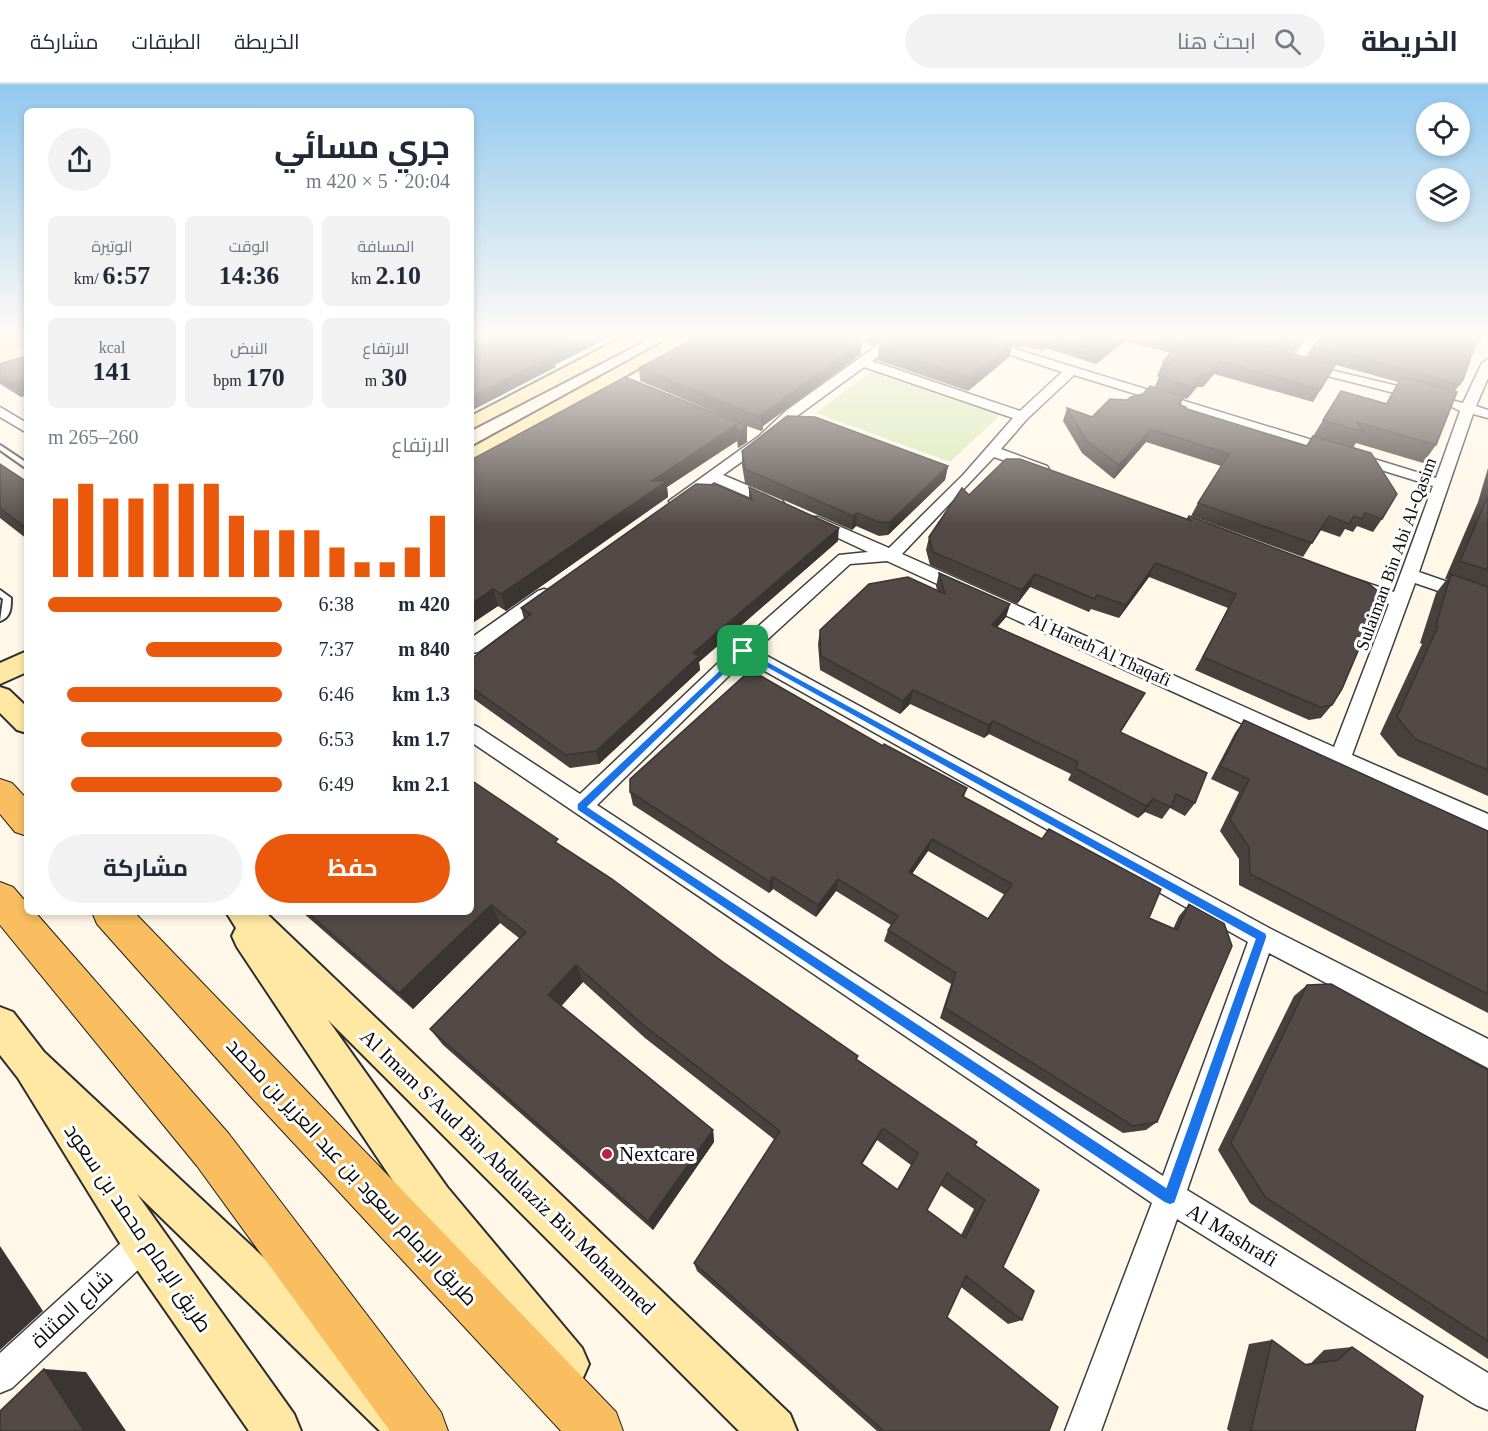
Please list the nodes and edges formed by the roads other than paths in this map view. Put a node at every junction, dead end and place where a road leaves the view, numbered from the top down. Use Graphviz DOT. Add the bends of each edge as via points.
graph roads {
  1 [pos="516,400"];
  2 [pos="572,400"];
  3 [pos="810,400"];
  4 [pos="979,400"];
  5 [pos="1040,400"];
  6 [pos="1166,400"];
  7 [pos="1435,400"];
  8 [pos="1472,400"];
  9 [pos="1468,408"];
  10 [pos="0,411"];
  11 [pos="792,413"];
  12 [pos="1488,414"];
  13 [pos="1022,416"];
  14 [pos="474,421"];
  15 [pos="814,421"];
  16 [pos="24,427"];
  17 [pos="0,447"];
  18 [pos="990,450"];
  19 [pos="474,454"];
  20 [pos="24,465"];
  21 [pos="1057,474"];
  22 [pos="713,476"];
  23 [pos="1442,484"];
  24 [pos="665,510"];
  25 [pos="892,555"];
  26 [pos="1409,575"];
  27 [pos="1344,580"];
  28 [pos="558,585"];
  29 [pos="0,592"];
  30 [pos="1400,601"];
  31 [pos="1488,602"];
  32 [pos="0,618"];
  33 [pos="474,645"];
  34 [pos="743,651"];
  35 [pos="24,662"];
  36 [pos="0,675"];
  37 [pos="474,734"];
  38 [pos="1340,759"];
  39 [pos="0,792"];
  40 [pos="581,807"];
  41 [pos="24,819"];
  42 [pos="1488,824"];
  43 [pos="0,898"];
  44 [pos="113,915"];
  45 [pos="234,915"];
  46 [pos="245,915"];
  47 [pos="1262,937"];
  48 [pos="0,1025"];
  49 [pos="1488,1054"];
  50 [pos="31,1065"];
  51 [pos="1170,1198"];
  52 [pos="144,1243"];
  53 [pos="0,1376"];
  54 [pos="1488,1393"];
  55 [pos="277,1431"];
  56 [pos="414,1431"];
  57 [pos="422,1431"];
  58 [pos="597,1431"];
  59 [pos="620,1431"];
  60 [pos="773,1431"];
  61 [pos="1083,1431"];
  1 -- 14 [label="street"];
  2 -- 19 [label="street"];
  3 -- 11 [label="street"];
  4 -- 13 [label="street"];
  5 -- 13 [label="street"];
  6 -- 23 [label="street"];
  7 -- 9 [label="street"];
  8 -- 9 [label="street, Sulaiman Bin Abi Al-Qasim"];
  9 -- 12 [label="street"];
  9 -- 23 [label="street, Sulaiman Bin Abi Al-Qasim"];
  10 -- 16 [label="street"];
  11 -- 15 [label="street"];
  11 -- 22 [label="street"];
  13 -- 18 [label="street"];
  17 -- 20 [label="lane"];
  18 -- 21 [label="street"];
  18 -- 25 [label="street"];
  22 -- 24 [label="street"];
  22 -- 25 [label="street, Al Hareth Al Thaqafi"];
  23 -- 26 [label="street, Sulaiman Bin Abi Al-Qasim"];
  25 -- 34 [label="street" via="845,559"];
  25 -- 38 [label="street, Al Hareth Al Thaqafi"];
  26 -- 30 [label="street, Sulaiman Bin Abi Al-Qasim"];
  26 -- 31 [label="street"];
  27 -- 30 [label="street"];
  28 -- 33 [label="street"];
  29 -- 32 [label="lane" via="7,598 6,612"];
  30 -- 38 [label="street, Sulaiman Bin Abi Al-Qasim"];
  34 -- 40 [label="street"];
  34 -- 47 [label="street"];
  35 -- 36 [label="street"];
  37 -- 40 [label="street, Al Mashrafi"];
  38 -- 42 [label="street, Al Hareth Al Thaqafi"];
  39 -- 41 [label="main road"];
  40 -- 51 [label="street, Al Mashrafi"];
  43 -- 57 [label="main road" via="213,1150"];
  44 -- 58 [label="main road, طريق الإمام سعود بن عبد العزيز بن محمد"];
  45 -- 59 [label="street" via="432,1202"];
  46 -- 60 [label="street, Al Imam S'Aud Bin Abdulaziz Bin Mohammed"];
  47 -- 49 [label="street"];
  47 -- 51 [label="street"];
  48 -- 50 [label="street, طريق الإمام محمد بن سعود"];
  50 -- 52 [label="street, طريق الإمام محمد بن سعود"];
  50 -- 56 [label="street"];
  51 -- 54 [label="street, Al Mashrafi"];
  51 -- 61 [label="street"];
  52 -- 53 [label="street, شارع المثناة"];
  52 -- 55 [label="street, طريق الإمام محمد بن سعود"];
}
